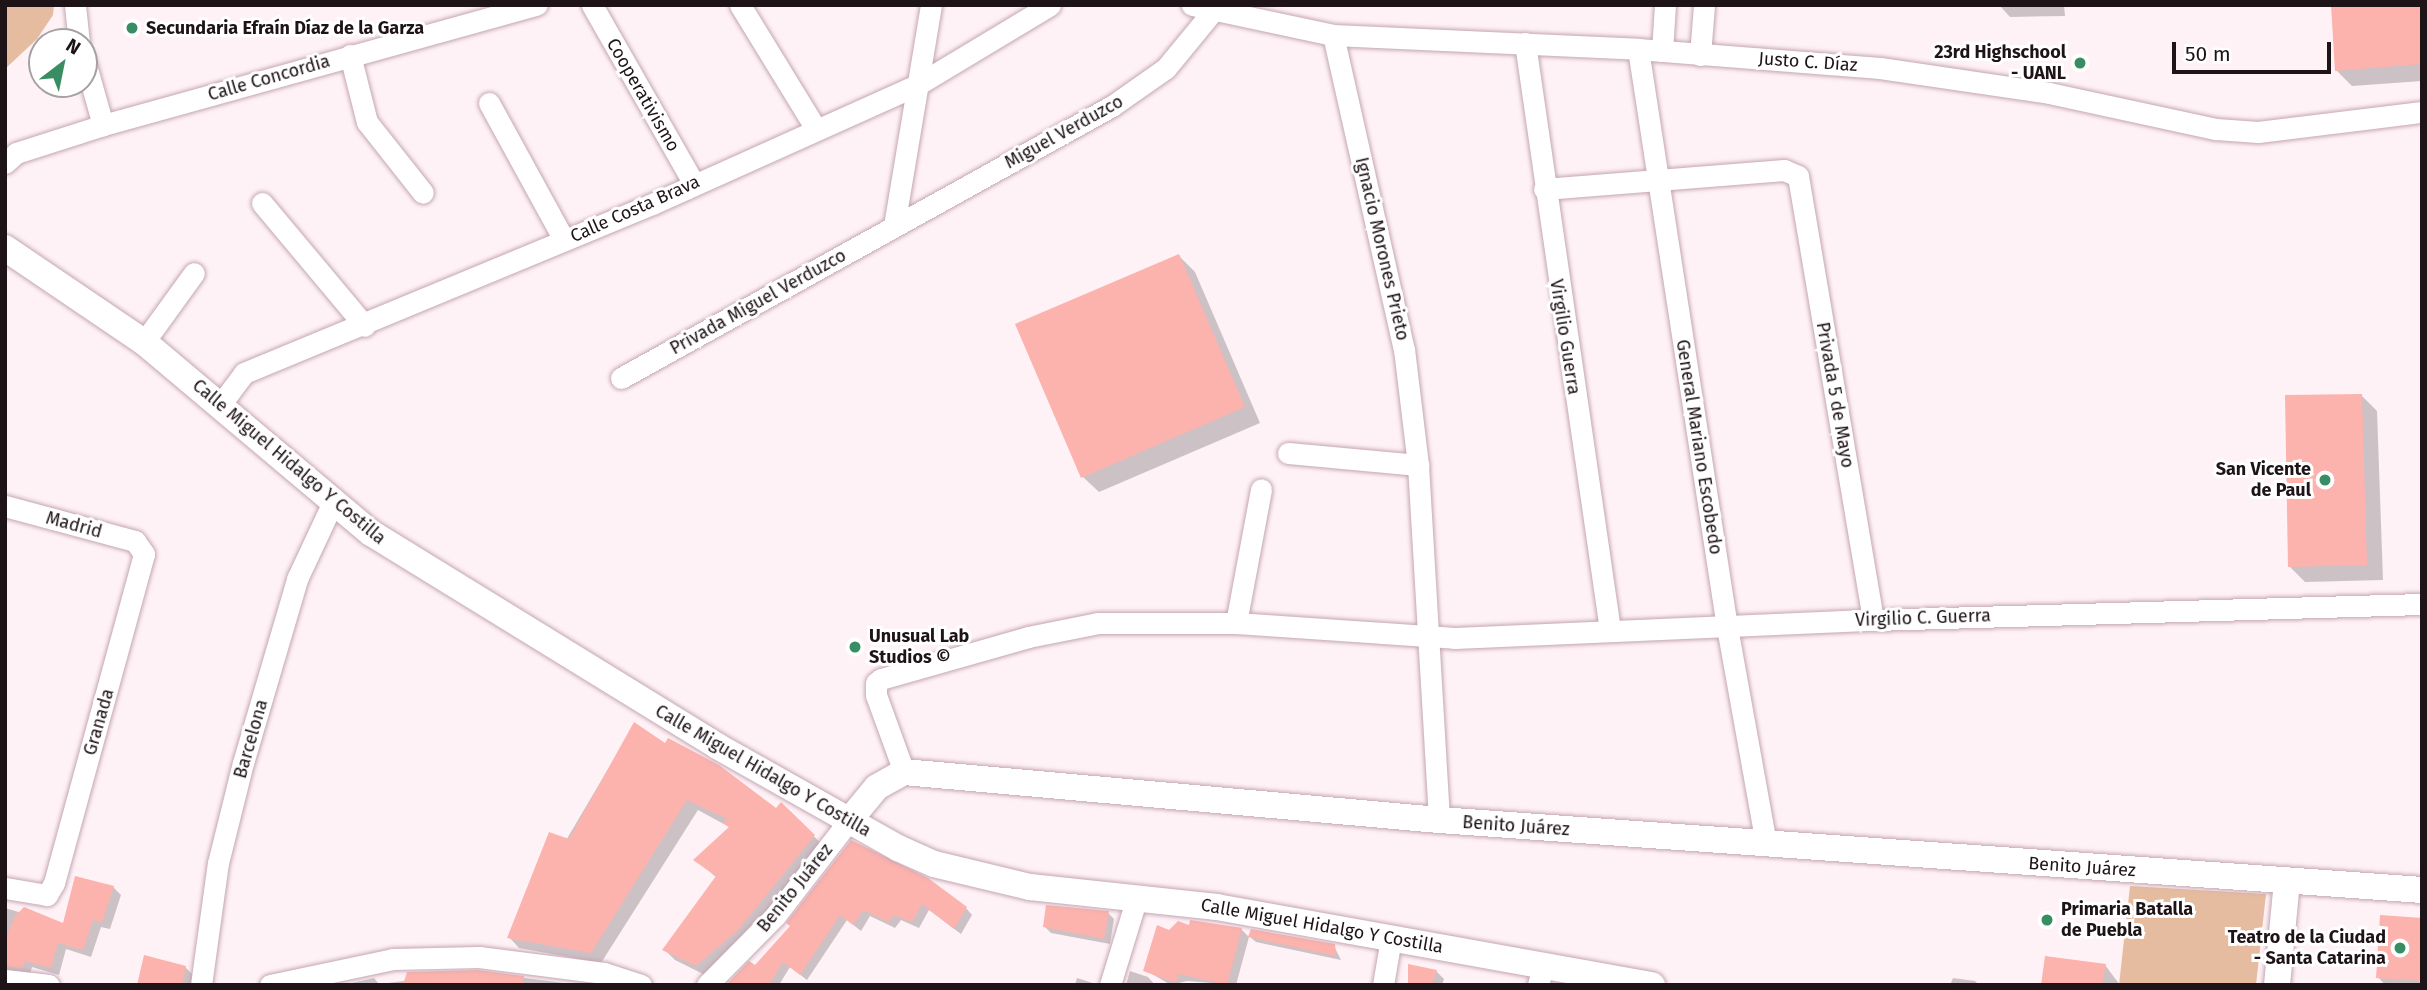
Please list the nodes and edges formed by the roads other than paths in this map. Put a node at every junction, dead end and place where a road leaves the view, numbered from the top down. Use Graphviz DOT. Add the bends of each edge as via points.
graph roads {
  1 [pos="75,5"];
  2 [pos="537,5"];
  3 [pos="592,5"];
  4 [pos="740,5"];
  5 [pos="931,5"];
  6 [pos="1050,5"];
  7 [pos="1192,5"];
  8 [pos="1665,5"];
  9 [pos="1704,5"];
  10 [pos="1213,12"];
  11 [pos="77,28"];
  12 [pos="1333,35"];
  13 [pos="1525,43"];
  14 [pos="1638,49"];
  15 [pos="1662,51"];
  16 [pos="349,55"];
  17 [pos="1700,55"];
  18 [pos="917,85"];
  19 [pos="95,98"];
  20 [pos="489,103"];
  21 [pos="2422,112"];
  22 [pos="103,125"];
  23 [pos="816,129"];
  24 [pos="5,163"];
  25 [pos="1658,179"];
  26 [pos="694,184"];
  27 [pos="1544,189"];
  28 [pos="423,193"];
  29 [pos="262,202"];
  30 [pos="894,226"];
  31 [pos="564,240"];
  32 [pos="5,248"];
  33 [pos="194,273"];
  34 [pos="365,326"];
  35 [pos="144,342"];
  36 [pos="621,378"];
  37 [pos="220,405"];
  38 [pos="1288,453"];
  39 [pos="1418,465"];
  40 [pos="1261,489"];
  41 [pos="333,502"];
  42 [pos="5,506"];
  43 [pos="142,546"];
  44 [pos="2422,604"];
  45 [pos="1873,620"];
  46 [pos="1236,623"];
  47 [pos="1727,627"];
  48 [pos="1610,630"];
  49 [pos="1425,636"];
  50 [pos="904,772"];
  51 [pos="1439,820"];
  52 [pos="848,822"];
  53 [pos="1766,844"];
  54 [pos="2287,881"];
  55 [pos="5,888"];
  56 [pos="2422,890"];
  57 [pos="1137,897"];
  58 [pos="1391,938"];
  59 [pos="1540,975"];
  60 [pos="5,980"];
  61 [pos="50,985"];
  62 [pos="201,985"];
  63 [pos="270,985"];
  64 [pos="642,985"];
  65 [pos="707,985"];
  66 [pos="1111,985"];
  67 [pos="1383,985"];
  68 [pos="1652,985"];
  69 [pos="2277,985"];
  1 -- 11 [label="street"];
  2 -- 16 [label="street, Calle Concordia"];
  3 -- 26 [label="street, Cooperativismo"];
  4 -- 23 [label="street"];
  5 -- 18 [label="street"];
  6 -- 18 [label="street, Calle Costa Brava"];
  7 -- 10 [label="street, Justo C. Díaz"];
  8 -- 15 [label="street"];
  9 -- 17 [label="street"];
  10 -- 12 [label="street, Justo C. Díaz"];
  10 -- 30 [label="street, Miguel Verduzco" via="1167,68 1141,88"];
  12 -- 13 [label="street, Justo C. Díaz"];
  12 -- 39 [label="street, Ignacio Morones Prieto" via="1404,349"];
  13 -- 14 [label="street, Justo C. Díaz"];
  13 -- 27 [label="street, Virgilio Guerra"];
  14 -- 15 [label="street, Justo C. Díaz"];
  14 -- 25 [label="street, General Mariano Escobedo"];
  15 -- 17 [label="street, Justo C. Díaz"];
  16 -- 22 [label="street, Calle Concordia"];
  16 -- 28 [label="street" via="367,122"];
  17 -- 21 [label="street, Justo C. Díaz" via="1880,68 2049,93 2216,129 2258,132"];
  18 -- 23 [label="street, Calle Costa Brava"];
  18 -- 30 [label="street"];
  19 -- 22 [label="street"];
  20 -- 31 [label="street"];
  22 -- 24 [label="street, Calle Concordia" via="16,153"];
  23 -- 26 [label="street, Calle Costa Brava"];
  25 -- 27 [label="street"];
  25 -- 45 [label="street, Privada 5 de Mayo" via="1794,172"];
  25 -- 47 [label="street, General Mariano Escobedo"];
  26 -- 31 [label="street, Calle Costa Brava"];
  27 -- 48 [label="street, Virgilio Guerra"];
  29 -- 34 [label="street"];
  30 -- 36 [label="street, Privada Miguel Verduzco"];
  31 -- 34 [label="street, Calle Costa Brava"];
  32 -- 35 [label="street, Calle Miguel Hidalgo Y Costilla"];
  33 -- 35 [label="street"];
  34 -- 37 [label="street, Calle Costa Brava" via="244,373"];
  35 -- 37 [label="street, Calle Miguel Hidalgo Y Costilla"];
  37 -- 41 [label="street, Calle Miguel Hidalgo Y Costilla"];
  38 -- 39 [label="street"];
  39 -- 49 [label="street, Ignacio Morones Prieto"];
  40 -- 46 [label="street"];
  41 -- 52 [label="street, Calle Miguel Hidalgo Y Costilla" via="372,533 496,613"];
  41 -- 62 [label="street, Barcelona" via="297,579 243,763 218,863"];
  42 -- 43 [label="street, Madrid"];
  43 -- 55 [label="street, Granada" via="143,563 47,895"];
  44 -- 45 [label="street, Virgilio C. Guerra"];
  45 -- 47 [label="street, Virgilio C. Guerra"];
  46 -- 49 [label="street"];
  46 -- 50 [label="street" via="1098,623 887,676 876,683"];
  47 -- 48 [label="street, Virgilio C. Guerra"];
  47 -- 53 [label="street, General Mariano Escobedo"];
  48 -- 49 [label="street, Virgilio C. Guerra"];
  49 -- 51 [label="street, Ignacio Morones Prieto"];
  50 -- 51 [label="street, Benito Juárez"];
  50 -- 52 [label="street, Benito Juárez" via="877,787"];
  51 -- 53 [label="street, Benito Juárez"];
  52 -- 57 [label="street, Calle Miguel Hidalgo Y Costilla" via="934,864 1030,887"];
  52 -- 65 [label="street, Benito Juárez" via="775,916"];
  53 -- 54 [label="street, Benito Juárez"];
  54 -- 56 [label="street, Benito Juárez"];
  54 -- 69 [label="street"];
  57 -- 58 [label="street, Calle Miguel Hidalgo Y Costilla"];
  57 -- 66 [label="street"];
  58 -- 59 [label="street, Calle Miguel Hidalgo Y Costilla"];
  58 -- 67 [label="street"];
  59 -- 68 [label="street, Calle Miguel Hidalgo Y Costilla"];
  60 -- 61 [label="street"];
  63 -- 64 [label="street" via="393,959 479,957 604,973"];
}
